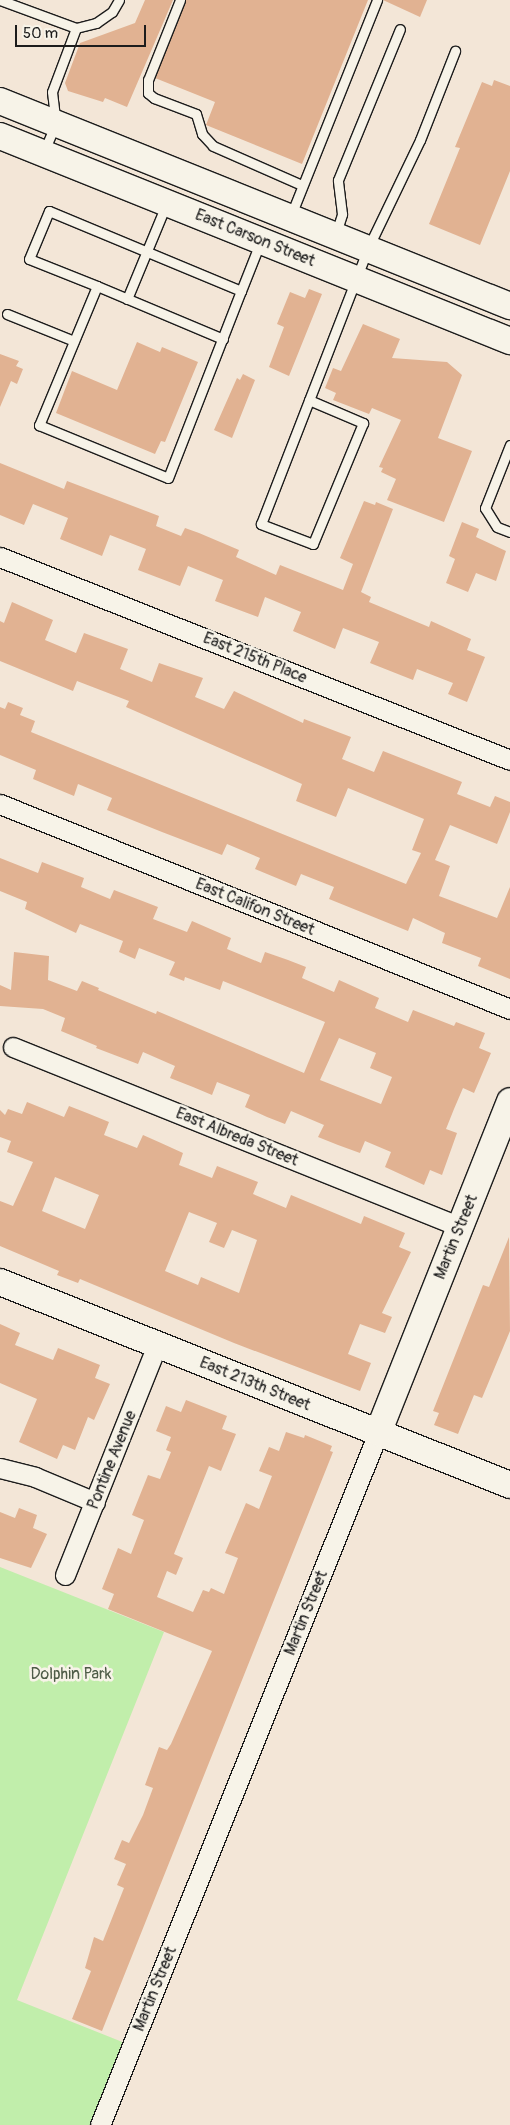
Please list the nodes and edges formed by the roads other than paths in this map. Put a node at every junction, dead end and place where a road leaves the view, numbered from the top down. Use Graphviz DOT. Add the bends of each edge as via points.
graph roads {
  1 [pos="0,0"];
  2 [pos="119,0"];
  3 [pos="180,0"];
  4 [pos="377,0"];
  5 [pos="76,28"];
  6 [pos="400,29"];
  7 [pos="455,51"];
  8 [pos="0,101"];
  9 [pos="56,123"];
  10 [pos="0,136"];
  11 [pos="43,153"];
  12 [pos="302,186"];
  13 [pos="167,203"];
  14 [pos="290,217"];
  15 [pos="335,235"];
  16 [pos="261,241"];
  17 [pos="368,248"];
  18 [pos="147,252"];
  19 [pos="355,279"];
  20 [pos="97,286"];
  21 [pos="241,291"];
  22 [pos="127,299"];
  23 [pos="510,306"];
  24 [pos="7,314"];
  25 [pos="223,339"];
  26 [pos="74,341"];
  27 [pos="510,341"];
  28 [pos="309,400"];
  29 [pos="510,445"];
  30 [pos="510,532"];
  31 [pos="0,557"];
  32 [pos="510,760"];
  33 [pos="0,804"];
  34 [pos="510,1009"];
  35 [pos="13,1047"];
  36 [pos="510,1101"];
  37 [pos="461,1227"];
  38 [pos="0,1282"];
  39 [pos="157,1345"];
  40 [pos="378,1433"];
  41 [pos="0,1468"];
  42 [pos="510,1485"];
  43 [pos="95,1502"];
  44 [pos="66,1575"];
  45 [pos="100,2125"];
  1 -- 5 [label="lane"];
  2 -- 5 [label="lane" via="112,12 96,23"];
  3 -- 12 [label="lane" via="148,80 148,93 196,114 202,134 213,146"];
  4 -- 12 [label="lane"];
  5 -- 9 [label="lane" via="52,92"];
  6 -- 15 [label="lane" via="338,180 342,214"];
  7 -- 17 [label="lane" via="420,140"];
  8 -- 9 [label="main road, East Carson Street"];
  9 -- 11 [label="lane"];
  9 -- 14 [label="main road, East Carson Street"];
  10 -- 11 [label="main road, East Carson Street"];
  11 -- 13 [label="main road, East Carson Street"];
  12 -- 14 [label="lane"];
  13 -- 16 [label="main road, East Carson Street"];
  13 -- 18 [label="lane"];
  14 -- 15 [label="main road, East Carson Street"];
  15 -- 17 [label="main road, East Carson Street"];
  16 -- 19 [label="main road, East Carson Street"];
  16 -- 21 [label="lane"];
  17 -- 19 [label="lane"];
  17 -- 23 [label="main road, East Carson Street"];
  18 -- 20 [label="lane" via="49,211 29,259"];
  18 -- 21 [label="lane"];
  18 -- 22 [label="lane"];
  19 -- 27 [label="main road, East Carson Street"];
  19 -- 28 [label="lane"];
  20 -- 22 [label="lane"];
  20 -- 26 [label="lane"];
  21 -- 25 [label="lane"];
  22 -- 25 [label="lane"];
  24 -- 26 [label="lane"];
  25 -- 26 [label="lane" via="168,478 39,425"];
  28 -- 28 [label="lane" via="260,524 313,544 362,423"];
  29 -- 30 [label="lane" via="485,508 497,527"];
  31 -- 32 [label="street, East 215th Place"];
  33 -- 34 [label="street, East Califon Street"];
  35 -- 37 [label="street, East Albreda Street"];
  36 -- 37 [label="main road, Martin Street"];
  37 -- 40 [label="main road, Martin Street"];
  38 -- 39 [label="main road, East 213th Street"];
  39 -- 40 [label="main road, East 213th Street"];
  39 -- 43 [label="street, Pontine Avenue"];
  40 -- 42 [label="main road, East 213th Street"];
  40 -- 45 [label="street, Martin Street"];
  41 -- 43 [label="street" via="34,1477"];
  43 -- 44 [label="street, Pontine Avenue"];
}
